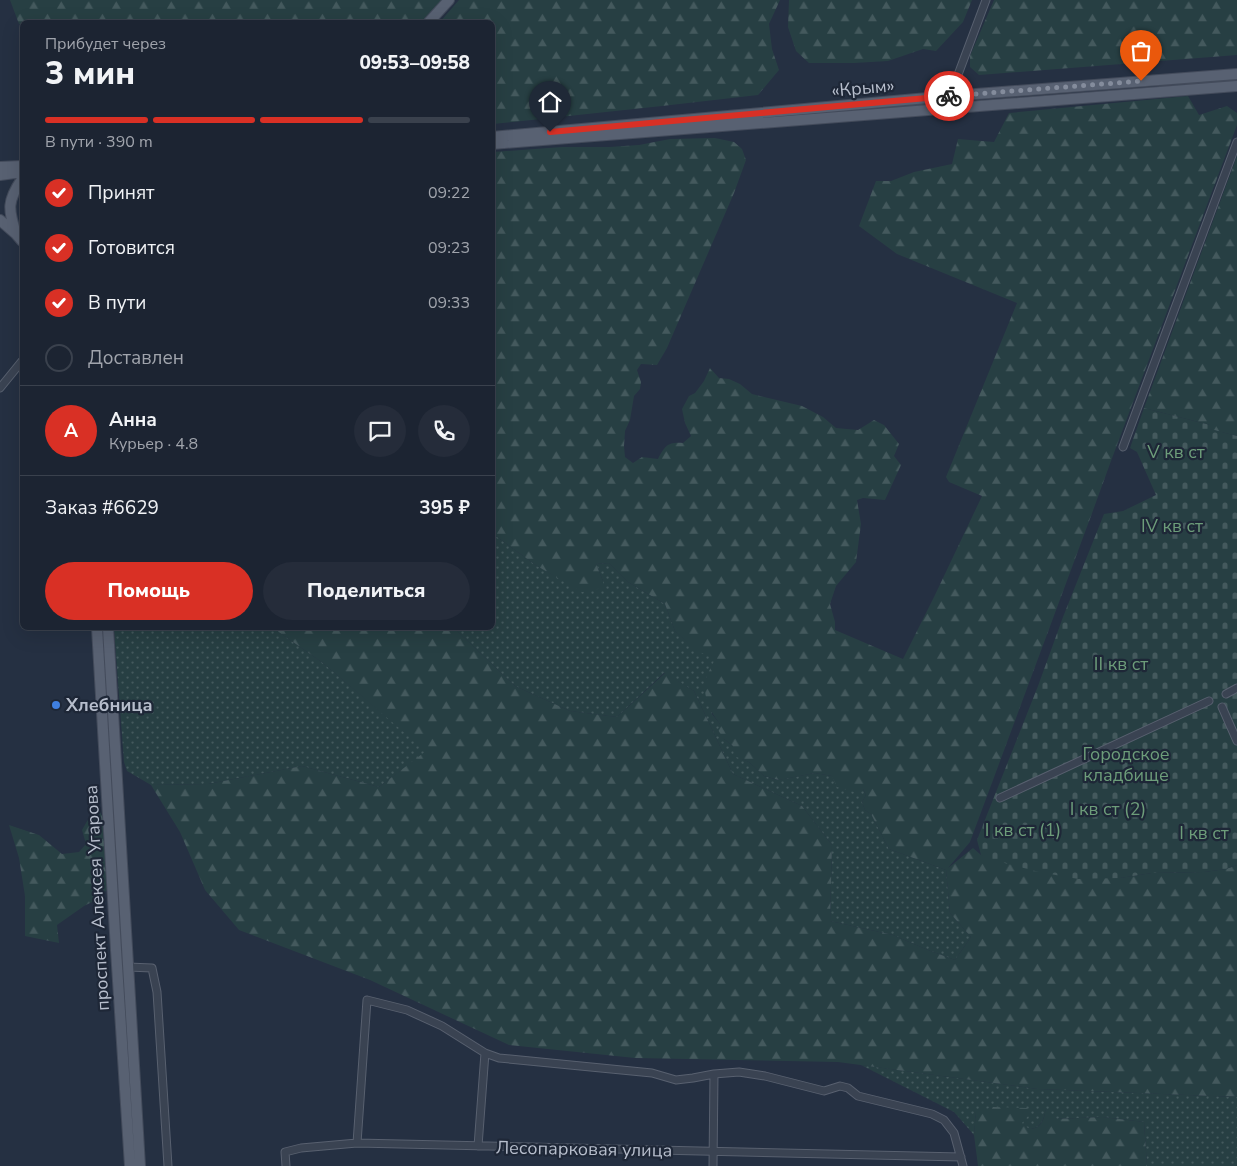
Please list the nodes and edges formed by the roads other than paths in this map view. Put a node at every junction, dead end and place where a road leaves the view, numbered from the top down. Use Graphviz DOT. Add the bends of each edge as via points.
graph roads {
  1 [pos="449,0"];
  2 [pos="986,0"];
  3 [pos="431,20"];
  4 [pos="1237,74"];
  5 [pos="1237,86"];
  6 [pos="950,96"];
  7 [pos="948,109"];
  8 [pos="495,137"];
  9 [pos="1237,142"];
  10 [pos="495,144"];
  11 [pos="20,166"];
  12 [pos="0,167"];
  13 [pos="20,172"];
  14 [pos="0,175"];
  15 [pos="20,183"];
  16 [pos="0,220"];
  17 [pos="19,238"];
  18 [pos="20,363"];
  19 [pos="0,388"];
  20 [pos="1123,447"];
  21 [pos="97,630"];
  22 [pos="108,630"];
  23 [pos="1237,688"];
  24 [pos="1226,694"];
  25 [pos="1209,702"];
  26 [pos="1222,707"];
  27 [pos="1237,741"];
  28 [pos="1000,798"];
  29 [pos="128,967"];
  30 [pos="485,1053"];
  31 [pos="714,1074"];
  32 [pos="357,1143"];
  33 [pos="478,1146"];
  34 [pos="713,1152"];
  35 [pos="961,1157"];
  36 [pos="130,1166"];
  37 [pos="140,1166"];
  38 [pos="168,1166"];
  39 [pos="286,1166"];
  40 [pos="712,1166"];
  41 [pos="963,1166"];
  1 -- 3 [label="main road"];
  2 -- 6 [label="street"];
  4 -- 6 [label="main road, «Крым»"];
  5 -- 7 [label="main road, «Крым»"];
  6 -- 7 [label="main road"];
  6 -- 8 [label="main road, «Крым»"];
  7 -- 10 [label="main road, «Крым»"];
  9 -- 20 [label="street"];
  11 -- 12 [label="main road"];
  13 -- 14 [label="main road"];
  15 -- 17 [label="main road" via="12,196 10,209"];
  16 -- 17 [label="main road"];
  18 -- 19 [label="street"];
  21 -- 36 [label="main road, проспект Алексея Угарова"];
  22 -- 29 [label="main road, проспект Алексея Угарова"];
  23 -- 24 [label="street"];
  25 -- 28 [label="street"];
  26 -- 27 [label="street"];
  29 -- 37 [label="main road, проспект Алексея Угарова"];
  29 -- 38 [label="street" via="152,968 157,992"];
  30 -- 31 [label="street" via="499,1058 652,1072 676,1080"];
  30 -- 32 [label="street" via="442,1026 407,1010 367,1000"];
  30 -- 33 [label="street"];
  31 -- 34 [label="street"];
  31 -- 35 [label="street" via="739,1072 765,1076 824,1091 840,1086 858,1096 932,1114 944,1120 954,1133"];
  32 -- 33 [label="street, Лесопарковая улица"];
  32 -- 39 [label="street, Лесопарковая улица" via="285,1152"];
  33 -- 34 [label="street, Лесопарковая улица"];
  34 -- 35 [label="street, Лесопарковая улица"];
  34 -- 40 [label="street"];
  35 -- 41 [label="street"];
}
